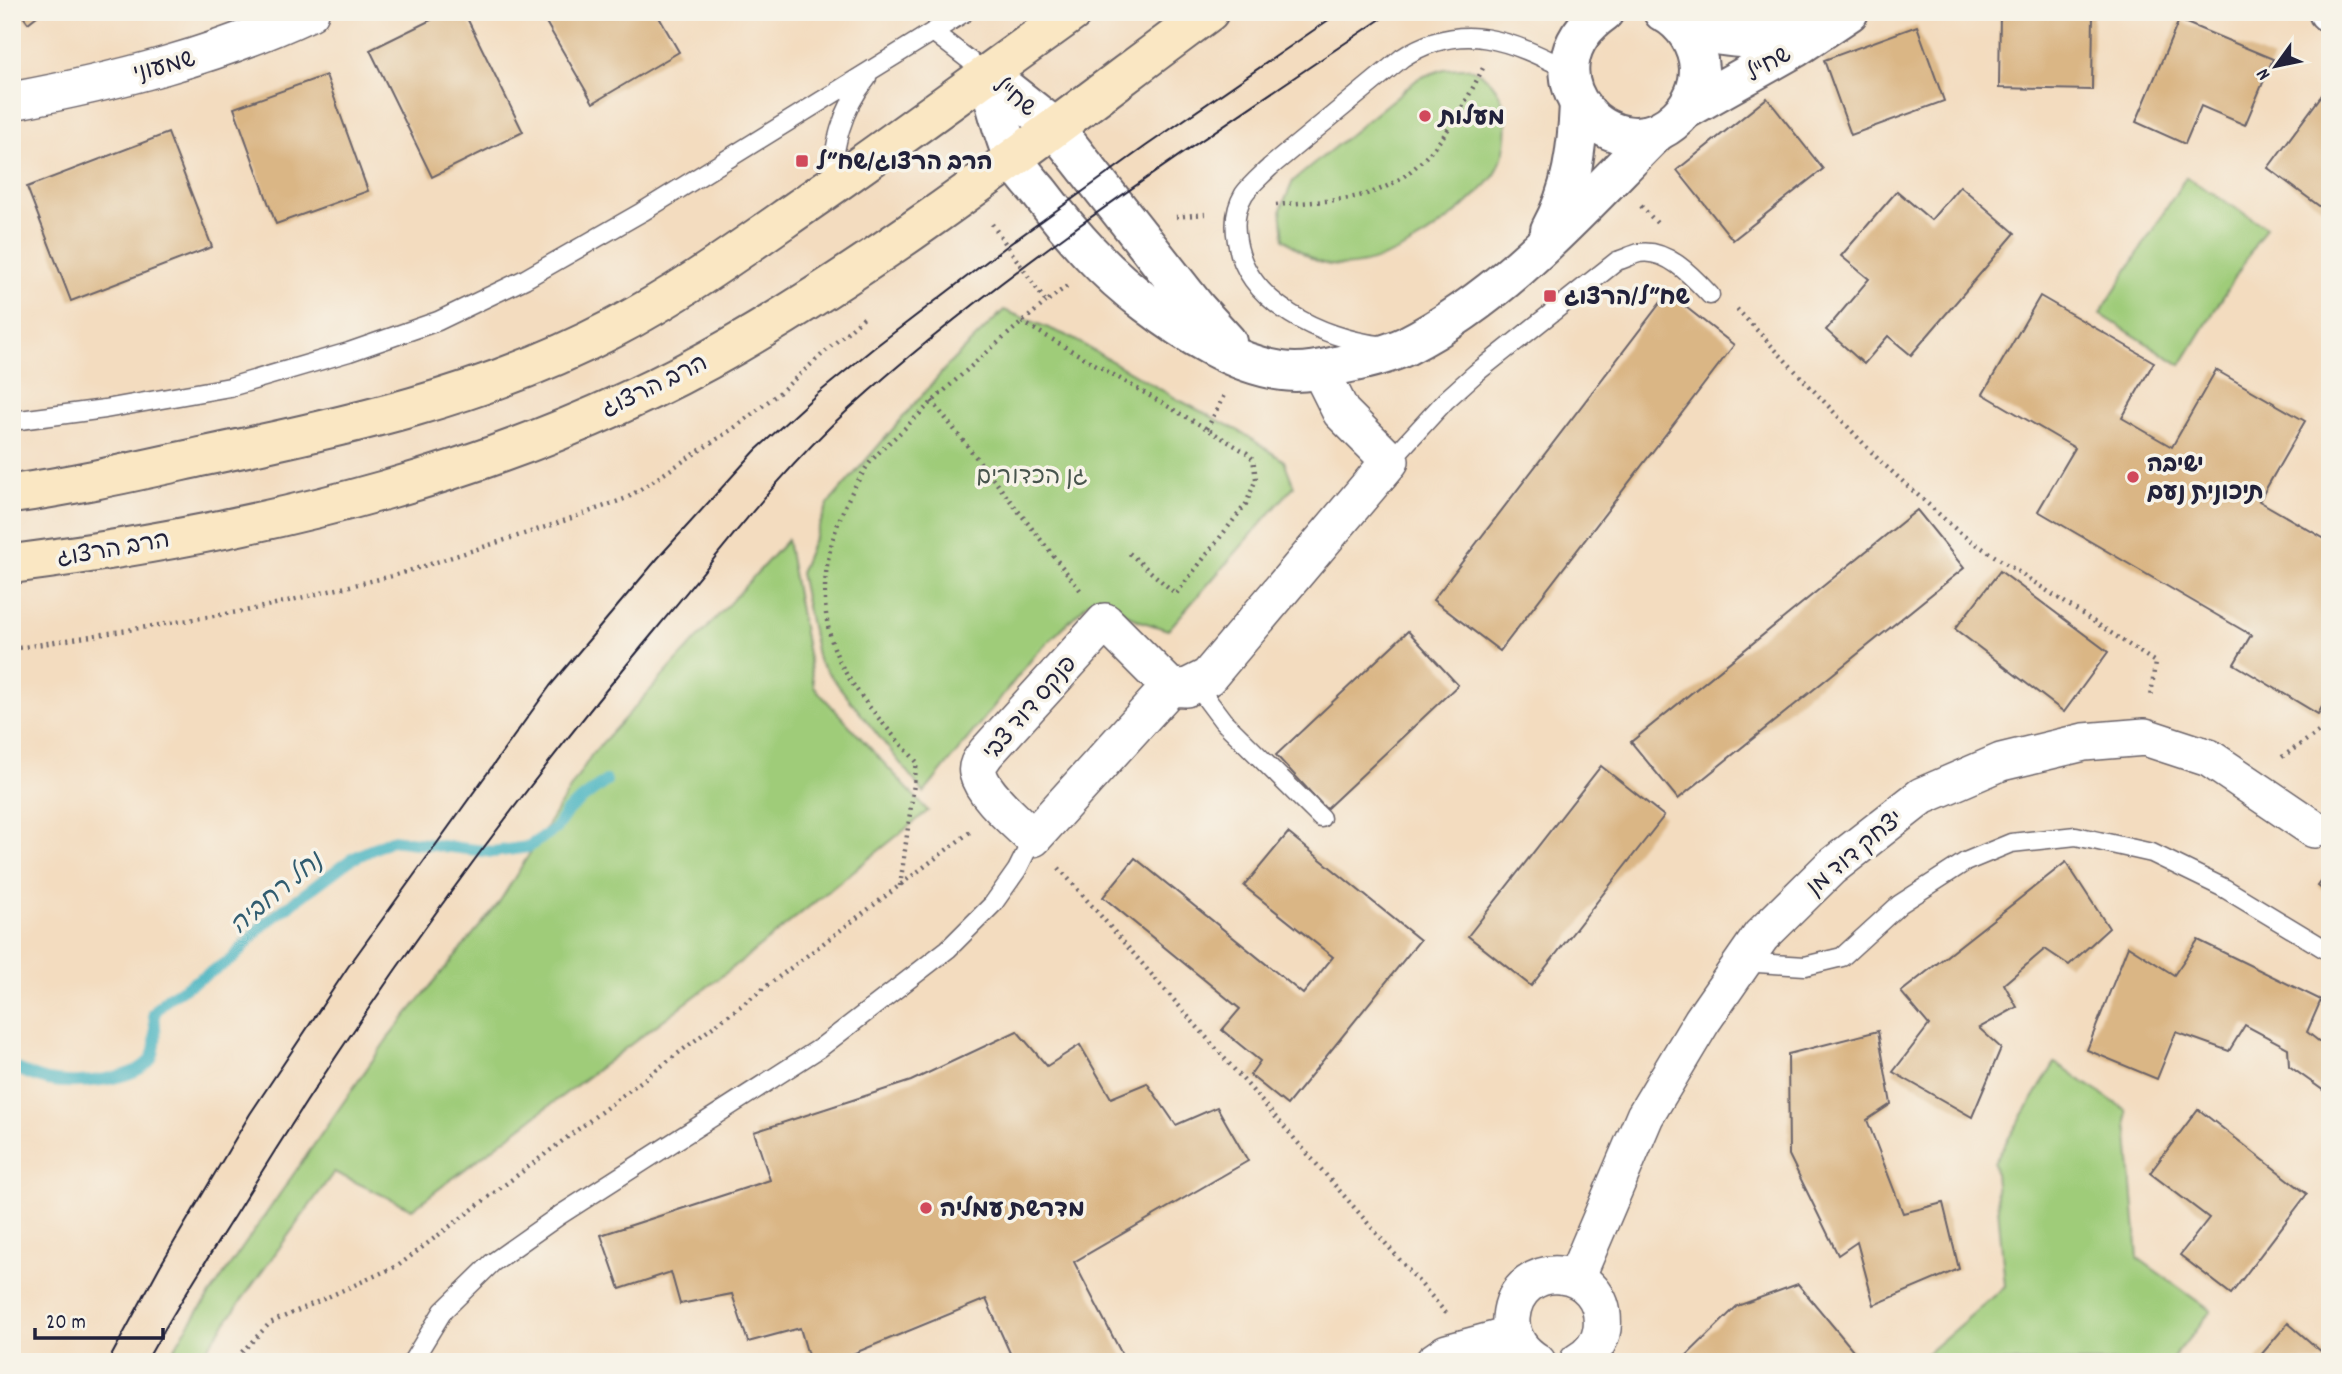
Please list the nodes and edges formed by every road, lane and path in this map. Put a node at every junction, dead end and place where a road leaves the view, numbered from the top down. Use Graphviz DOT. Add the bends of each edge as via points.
graph roads {
  1 [pos="310,12"];
  2 [pos="965,12"];
  3 [pos="1073,12"];
  4 [pos="1209,12"];
  5 [pos="1604,12"];
  6 [pos="1847,12"];
  7 [pos="1673,20"];
  8 [pos="933,32"];
  9 [pos="1488,57"];
  10 [pos="873,70"];
  11 [pos="987,74"];
  12 [pos="1574,87"];
  13 [pos="12,101"];
  14 [pos="1672,120"];
  15 [pos="1054,127"];
  16 [pos="1013,157"];
  17 [pos="830,188"];
  18 [pos="1269,206"];
  19 [pos="1641,206"];
  20 [pos="1660,226"];
  21 [pos="1538,251"];
  22 [pos="1710,295"];
  23 [pos="1045,302"];
  24 [pos="1736,307"];
  25 [pos="871,310"];
  26 [pos="1022,322"];
  27 [pos="1404,347"];
  28 [pos="1320,370"];
  29 [pos="1236,373"];
  30 [pos="932,401"];
  31 [pos="12,421"];
  32 [pos="1207,429"];
  33 [pos="1390,461"];
  34 [pos="12,494"];
  35 [pos="1128,552"];
  36 [pos="12,564"];
  37 [pos="1105,622"];
  38 [pos="12,649"];
  39 [pos="1183,686"];
  40 [pos="2330,723"];
  41 [pos="2145,737"];
  42 [pos="2244,782"];
  43 [pos="1321,818"];
  44 [pos="976,828"];
  45 [pos="2314,829"];
  46 [pos="1045,851"];
  47 [pos="900,886"];
  48 [pos="2330,952"];
  49 [pos="1742,962"];
  50 [pos="1576,1278"];
  51 [pos="1475,1346"];
  52 [pos="1529,1355"];
  53 [pos="1591,1358"];
  54 [pos="232,1362"];
  55 [pos="412,1362"];
  56 [pos="1434,1362"];
  1 -- 13 [label="street, שמעוני" via="202,55"];
  2 -- 8 [label="lane"];
  3 -- 11 [label="main road"];
  4 -- 15 [label="main road, הרב הרצוג"];
  5 -- 12 [label="street, שח\"ל" via="1578,36 1571,52"];
  6 -- 7 [label="street, שח\"ל" via="1776,36 1739,40"];
  6 -- 14 [label="street, שח\"ל"];
  7 -- 14 [label="street" via="1693,43 1699,68 1694,94"];
  8 -- 10 [label="lane"];
  8 -- 11 [label="lane"];
  9 -- 18 [label="path" via="1462,109 1425,160 1390,184 1363,195"];
  10 -- 17 [label="lane" via="844,113"];
  10 -- 31 [label="lane" via="642,212 525,279 438,321 230,387"];
  11 -- 15 [label="street, שח\"ל"];
  11 -- 16 [label="street, שח\"ל"];
  11 -- 17 [label="main road"];
  12 -- 14 [label="street" via="1597,123 1622,134 1640,135"];
  12 -- 21 [label="street, שח\"ל" via="1576,156 1572,175"];
  12 -- 27 [label="lane" via="1513,44 1482,37 1424,45 1270,167 1243,195 1235,228 1238,247 1243,264 1271,298 1335,335"];
  14 -- 21 [label="street, שח\"ל"];
  15 -- 16 [label="main road, הרב הרצוג"];
  15 -- 29 [label="street, שח\"ל" via="1197,309"];
  16 -- 29 [label="street, שח\"ל" via="1097,263"];
  16 -- 36 [label="main road, הרב הרצוג" via="817,295 733,346 529,442 428,477 303,511 137,545"];
  17 -- 34 [label="main road" via="662,302 538,364 457,395 236,450"];
  19 -- 20 [label="path"];
  21 -- 27 [label="street, שח\"ל" via="1473,304"];
  22 -- 33 [label="lane" via="1688,273 1653,253 1617,261 1476,373"];
  23 -- 26 [label="path"];
  24 -- 41 [label="path" via="1878,460 1961,534 2155,662"];
  25 -- 38 [label="path" via="737,426 627,498 396,575 250,610"];
  26 -- 30 [label="path"];
  26 -- 32 [label="path"];
  27 -- 28 [label="street, שח\"ל"];
  28 -- 29 [label="street, שח\"ל"];
  28 -- 33 [label="street" via="1341,412"];
  29 -- 32 [label="path"];
  30 -- 37 [label="path"];
  30 -- 47 [label="path" via="860,478 840,514 827,558 824,594 831,639 846,674 917,762"];
  32 -- 35 [label="path" via="1253,459 1256,479 1246,504 1176,594"];
  33 -- 39 [label="street" via="1208,677"];
  37 -- 39 [label="street"];
  37 -- 46 [label="street, פנקס דוד צבי" via="979,762 978,772 992,797"];
  39 -- 43 [label="lane"];
  39 -- 46 [label="street"];
  40 -- 42 [label="path"];
  41 -- 42 [label="street, יצחק דוד מן" via="2209,758"];
  41 -- 49 [label="street, יצחק דוד מן" via="2084,742 2001,762 1922,796 1830,868 1761,936"];
  42 -- 45 [label="street, יצחק דוד מן"];
  44 -- 47 [label="path"];
  46 -- 51 [label="path"];
  46 -- 55 [label="lane" via="1017,870 993,904 948,949 820,1048 560,1215 492,1264 443,1311"];
  47 -- 54 [label="path" via="399,1265 270,1324"];
  48 -- 49 [label="lane" via="2224,888 2152,853 2076,836 2011,844 1965,862 1900,904 1842,957 1805,966"];
  49 -- 50 [label="street, יצחק דוד מן" via="1646,1116"];
  50 -- 52 [label="street" via="1544,1276 1522,1289 1511,1319"];
  50 -- 53 [label="street" via="1592,1290 1603,1319"];
  51 -- 52 [label="street"];
  51 -- 56 [label="street" via="1447,1353"];
}
